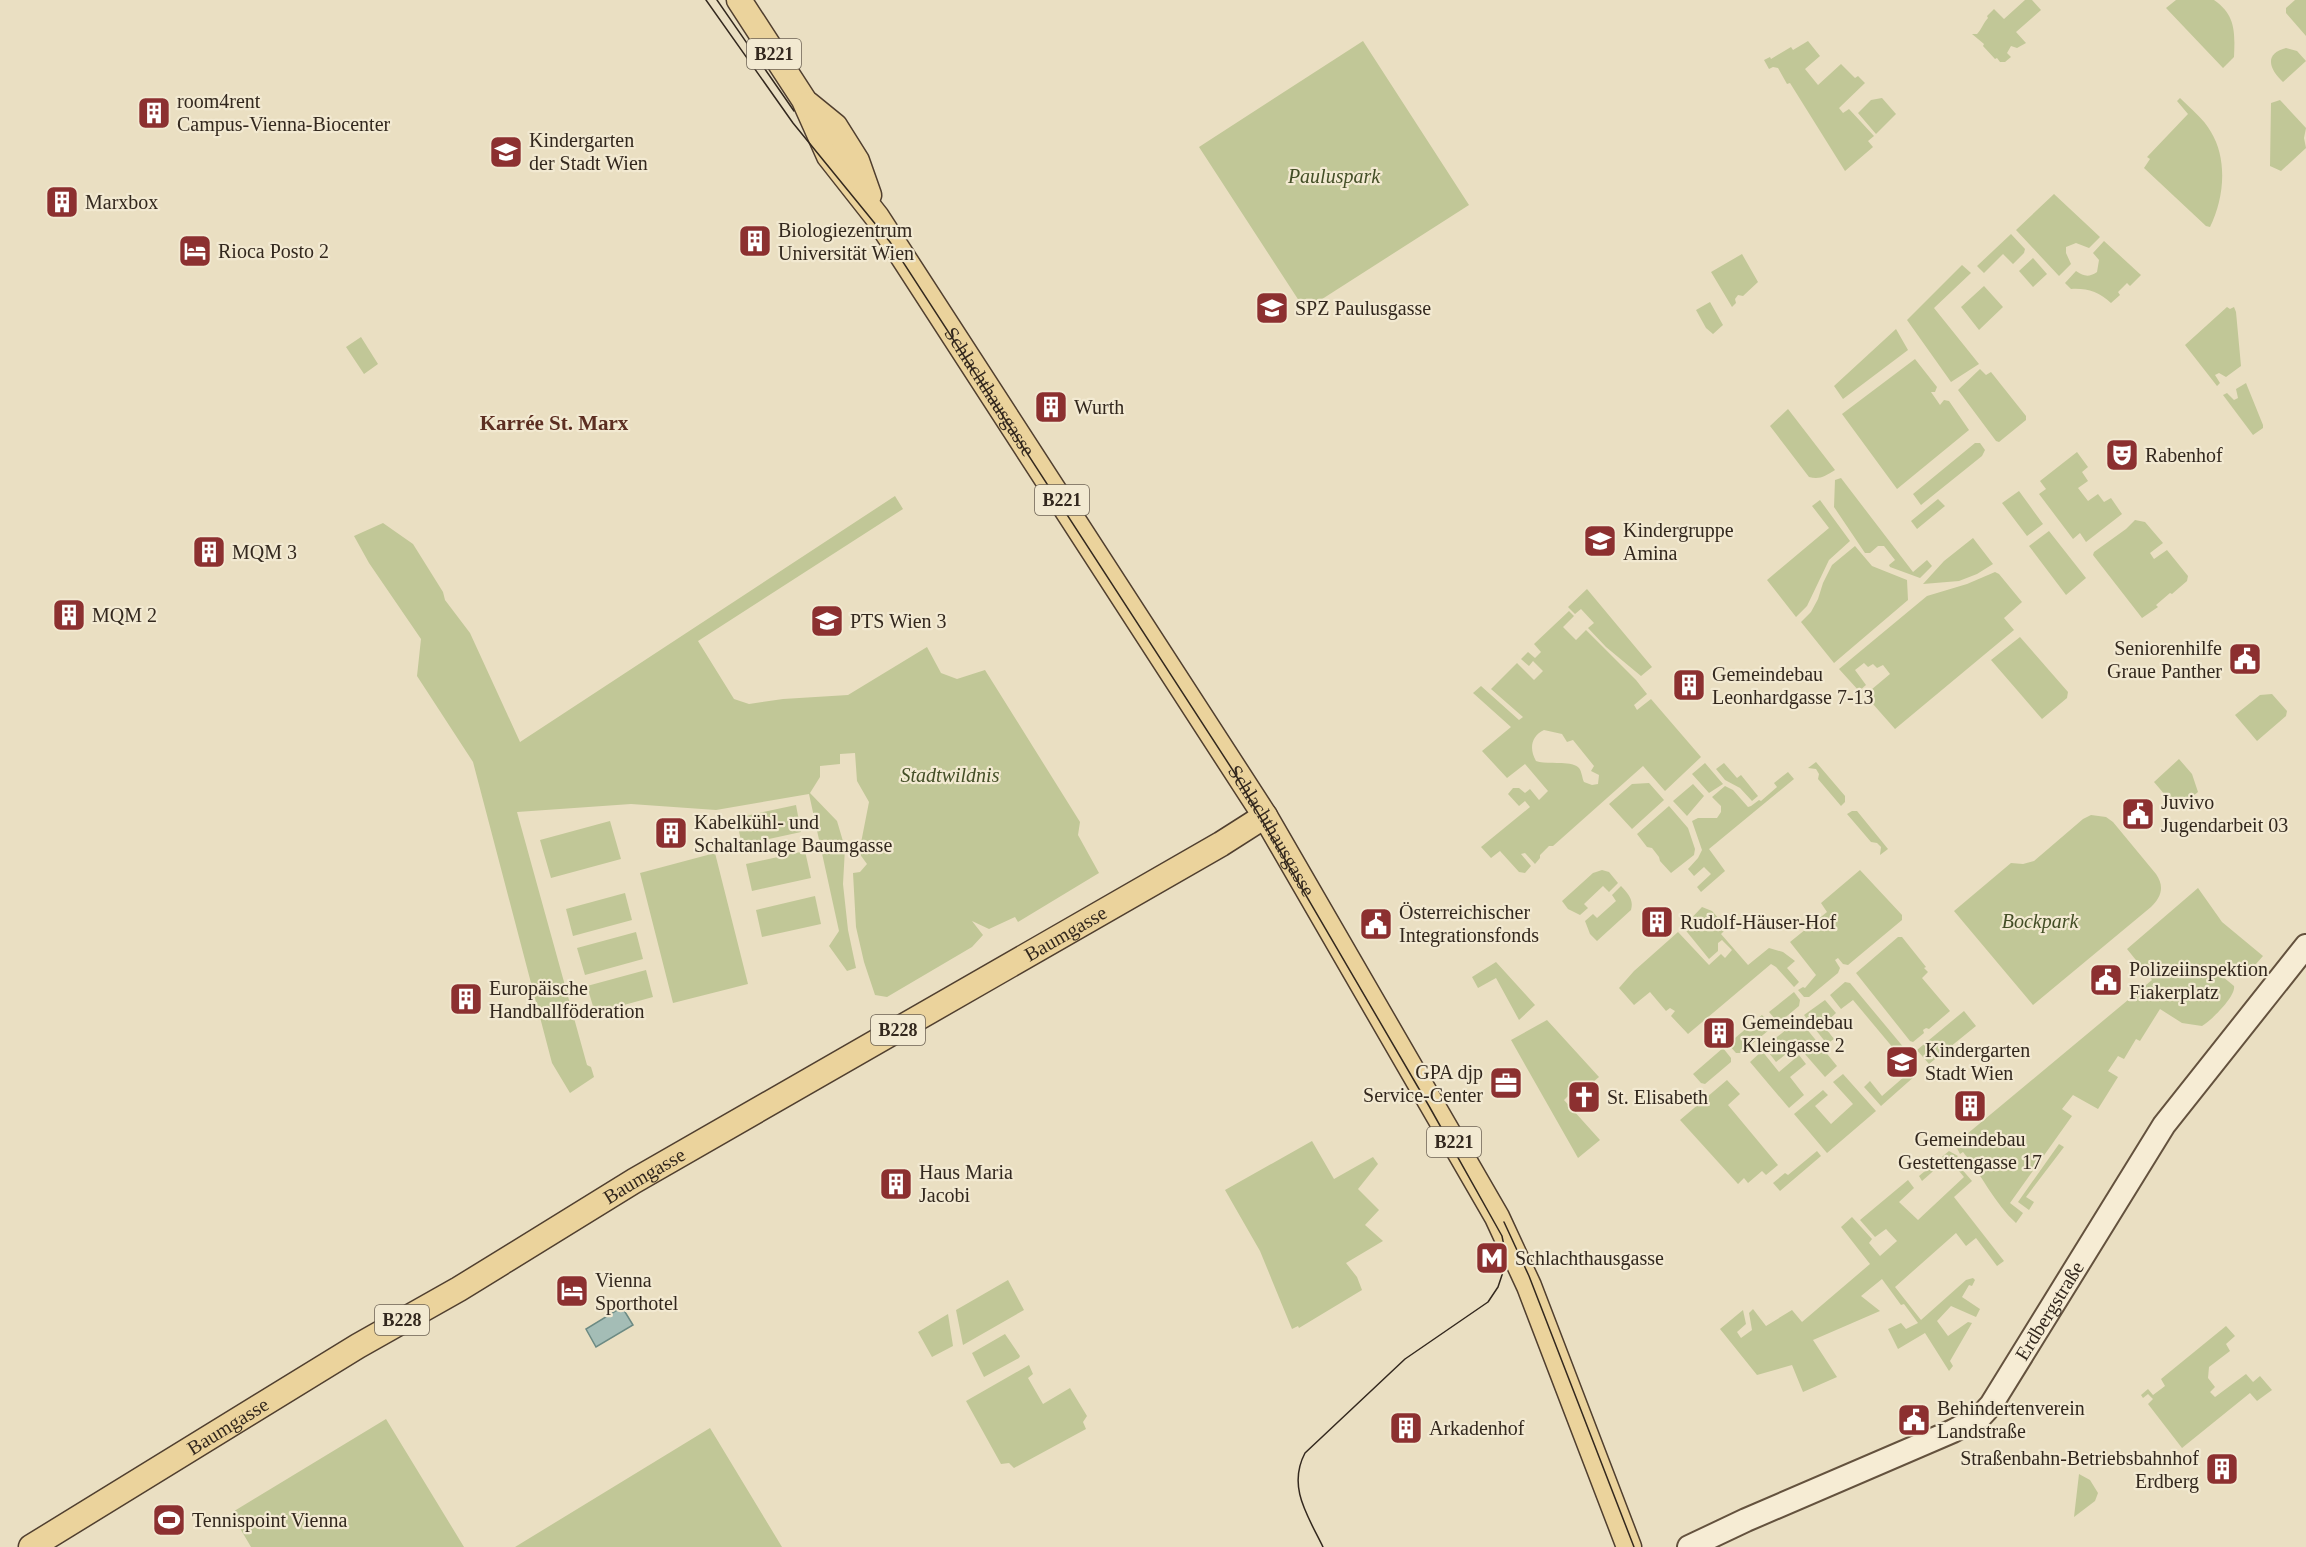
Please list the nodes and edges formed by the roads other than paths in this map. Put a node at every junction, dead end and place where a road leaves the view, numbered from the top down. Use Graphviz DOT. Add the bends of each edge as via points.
graph roads {
  1 [pos="739,0"];
  2 [pos="1265,816"];
  3 [pos="2306,946"];
  4 [pos="31,1547"];
  5 [pos="1629,1547"];
  6 [pos="1689,1547"];
  1 -- 2 [label="main road, Schlachthausgasse / B221" via="804,100 829,156 877,217"];
  2 -- 4 [label="main road, Baumgasse / B228" via="634,1181"];
  2 -- 5 [label="main road, Schlachthausgasse / B221" via="1497,1218 1529,1286"];
  3 -- 6 [label="street, Erdbergstraße" via="2164,1125 1980,1417"];
}
